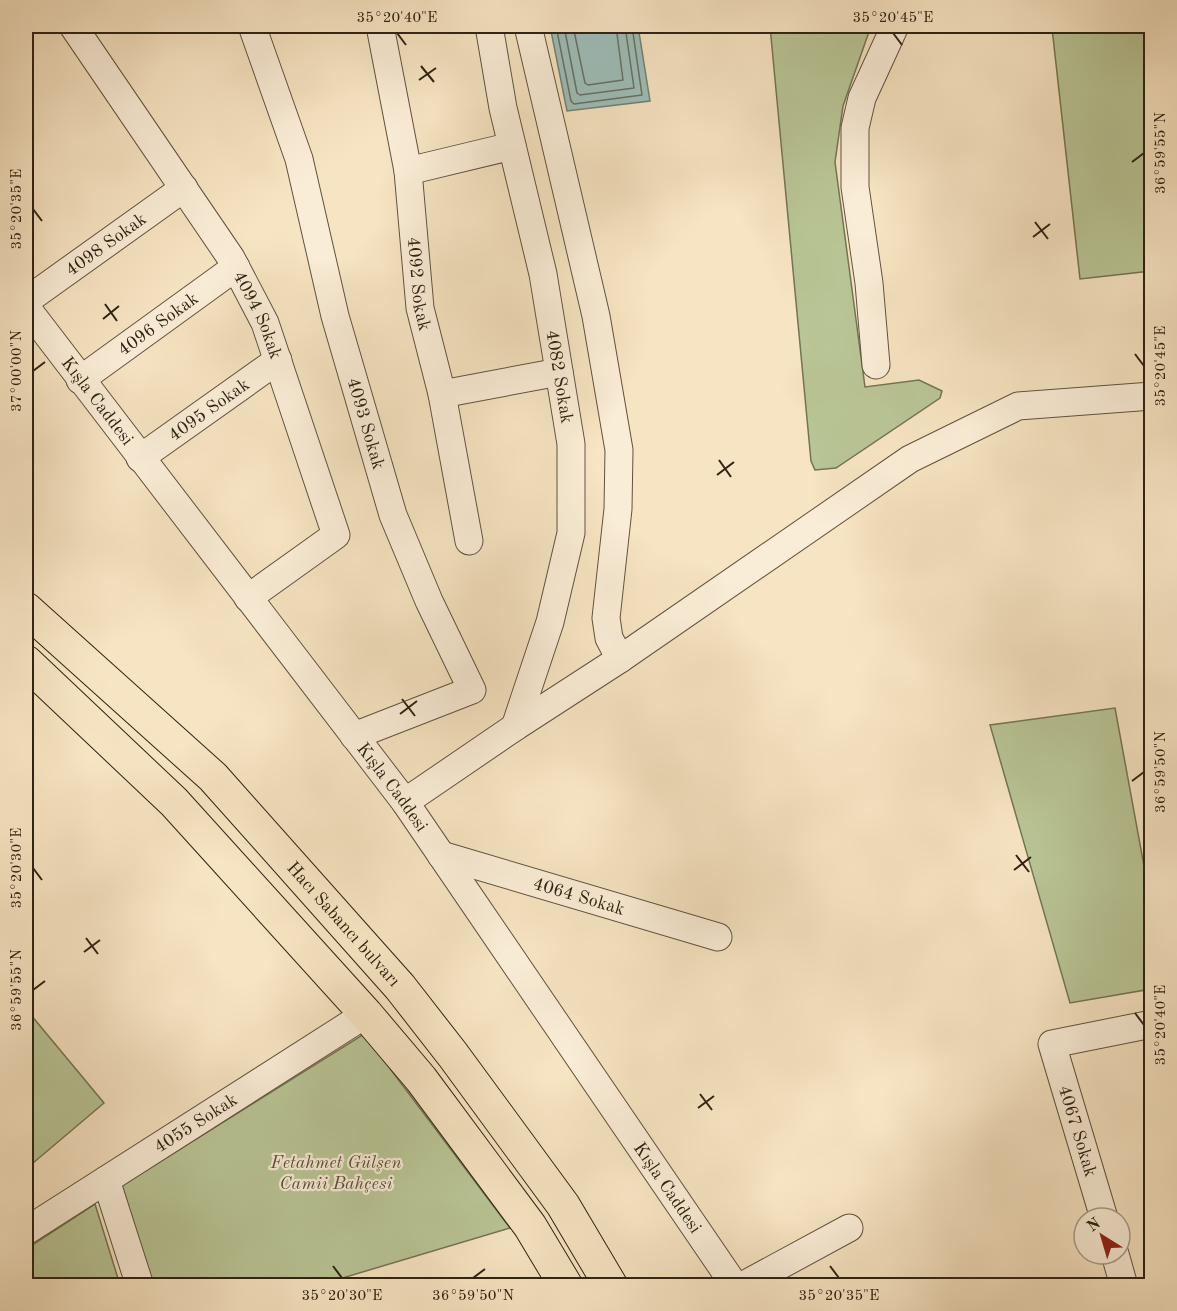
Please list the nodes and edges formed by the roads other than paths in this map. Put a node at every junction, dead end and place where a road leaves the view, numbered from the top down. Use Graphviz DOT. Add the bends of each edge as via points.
graph roads {
  1 [pos="73,26"];
  2 [pos="252,26"];
  3 [pos="380,26"];
  4 [pos="489,26"];
  5 [pos="528,26"];
  6 [pos="895,26"];
  7 [pos="512,146"];
  8 [pos="408,171"];
  9 [pos="184,188"];
  10 [pos="236,267"];
  11 [pos="26,301"];
  12 [pos="26,308"];
  13 [pos="278,360"];
  14 [pos="876,365"];
  15 [pos="559,372"];
  16 [pos="80,381"];
  17 [pos="442,394"];
  18 [pos="1152,396"];
  19 [pos="140,458"];
  20 [pos="469,541"];
  21 [pos="248,598"];
  22 [pos="26,609"];
  23 [pos="620,660"];
  24 [pos="26,662"];
  25 [pos="515,727"];
  26 [pos="354,736"];
  27 [pos="405,802"];
  28 [pos="441,855"];
  29 [pos="718,937"];
  30 [pos="366,1014"];
  31 [pos="1152,1024"];
  32 [pos="106,1180"];
  33 [pos="1100,1206"];
  34 [pos="849,1228"];
  35 [pos="26,1231"];
  36 [pos="1118,1266"];
  37 [pos="140,1286"];
  38 [pos="566,1286"];
  39 [pos="610,1286"];
  40 [pos="735,1286"];
  41 [pos="742,1286"];
  42 [pos="1124,1286"];
  1 -- 9 [label="street, 4094 Sokak"];
  2 -- 26 [label="street, 4093 Sokak" via="299,159 334,316 393,515 472,690"];
  3 -- 8 [label="street, 4092 Sokak"];
  4 -- 7 [label="street, 4082 Sokak"];
  5 -- 23 [label="street" via="596,316 619,450 618,509 606,618 609,638"];
  6 -- 14 [label="street" via="862,98 855,129 855,187"];
  7 -- 8 [label="street"];
  7 -- 15 [label="street, 4082 Sokak" via="543,274"];
  8 -- 17 [label="street, 4092 Sokak" via="420,308"];
  9 -- 10 [label="street, 4094 Sokak"];
  9 -- 11 [label="street, 4098 Sokak"];
  10 -- 13 [label="street, 4094 Sokak" via="266,323"];
  10 -- 16 [label="street, 4096 Sokak"];
  12 -- 16 [label="street, Kışla Caddesi"];
  13 -- 19 [label="street, 4095 Sokak"];
  13 -- 21 [label="street, 4094 Sokak" via="336,535"];
  15 -- 17 [label="street"];
  15 -- 25 [label="street, 4082 Sokak" via="571,444 571,533 550,622"];
  16 -- 19 [label="street, Kışla Caddesi"];
  17 -- 20 [label="street, 4092 Sokak"];
  18 -- 23 [label="street" via="1018,405 910,459"];
  19 -- 21 [label="street, Kışla Caddesi"];
  21 -- 26 [label="street, Kışla Caddesi"];
  22 -- 39 [label="main road, Hacı Sabancı bulvarı" via="213,777 400,987 563,1205"];
  23 -- 25 [label="street"];
  24 -- 30 [label="main road" via="174,802"];
  25 -- 27 [label="street"];
  26 -- 27 [label="street, Kışla Caddesi"];
  27 -- 28 [label="street, Kışla Caddesi"];
  28 -- 29 [label="street, 4064 Sokak"];
  28 -- 40 [label="street, Kışla Caddesi"];
  30 -- 32 [label="street, 4055 Sokak"];
  30 -- 38 [label="main road" via="422,1079 530,1226"];
  31 -- 33 [label="street, 4067 Sokak" via="1052,1044"];
  32 -- 35 [label="street, 4055 Sokak"];
  32 -- 37 [label="street"];
  34 -- 41 [label="street"];
  36 -- 42 [label="street"];
}
